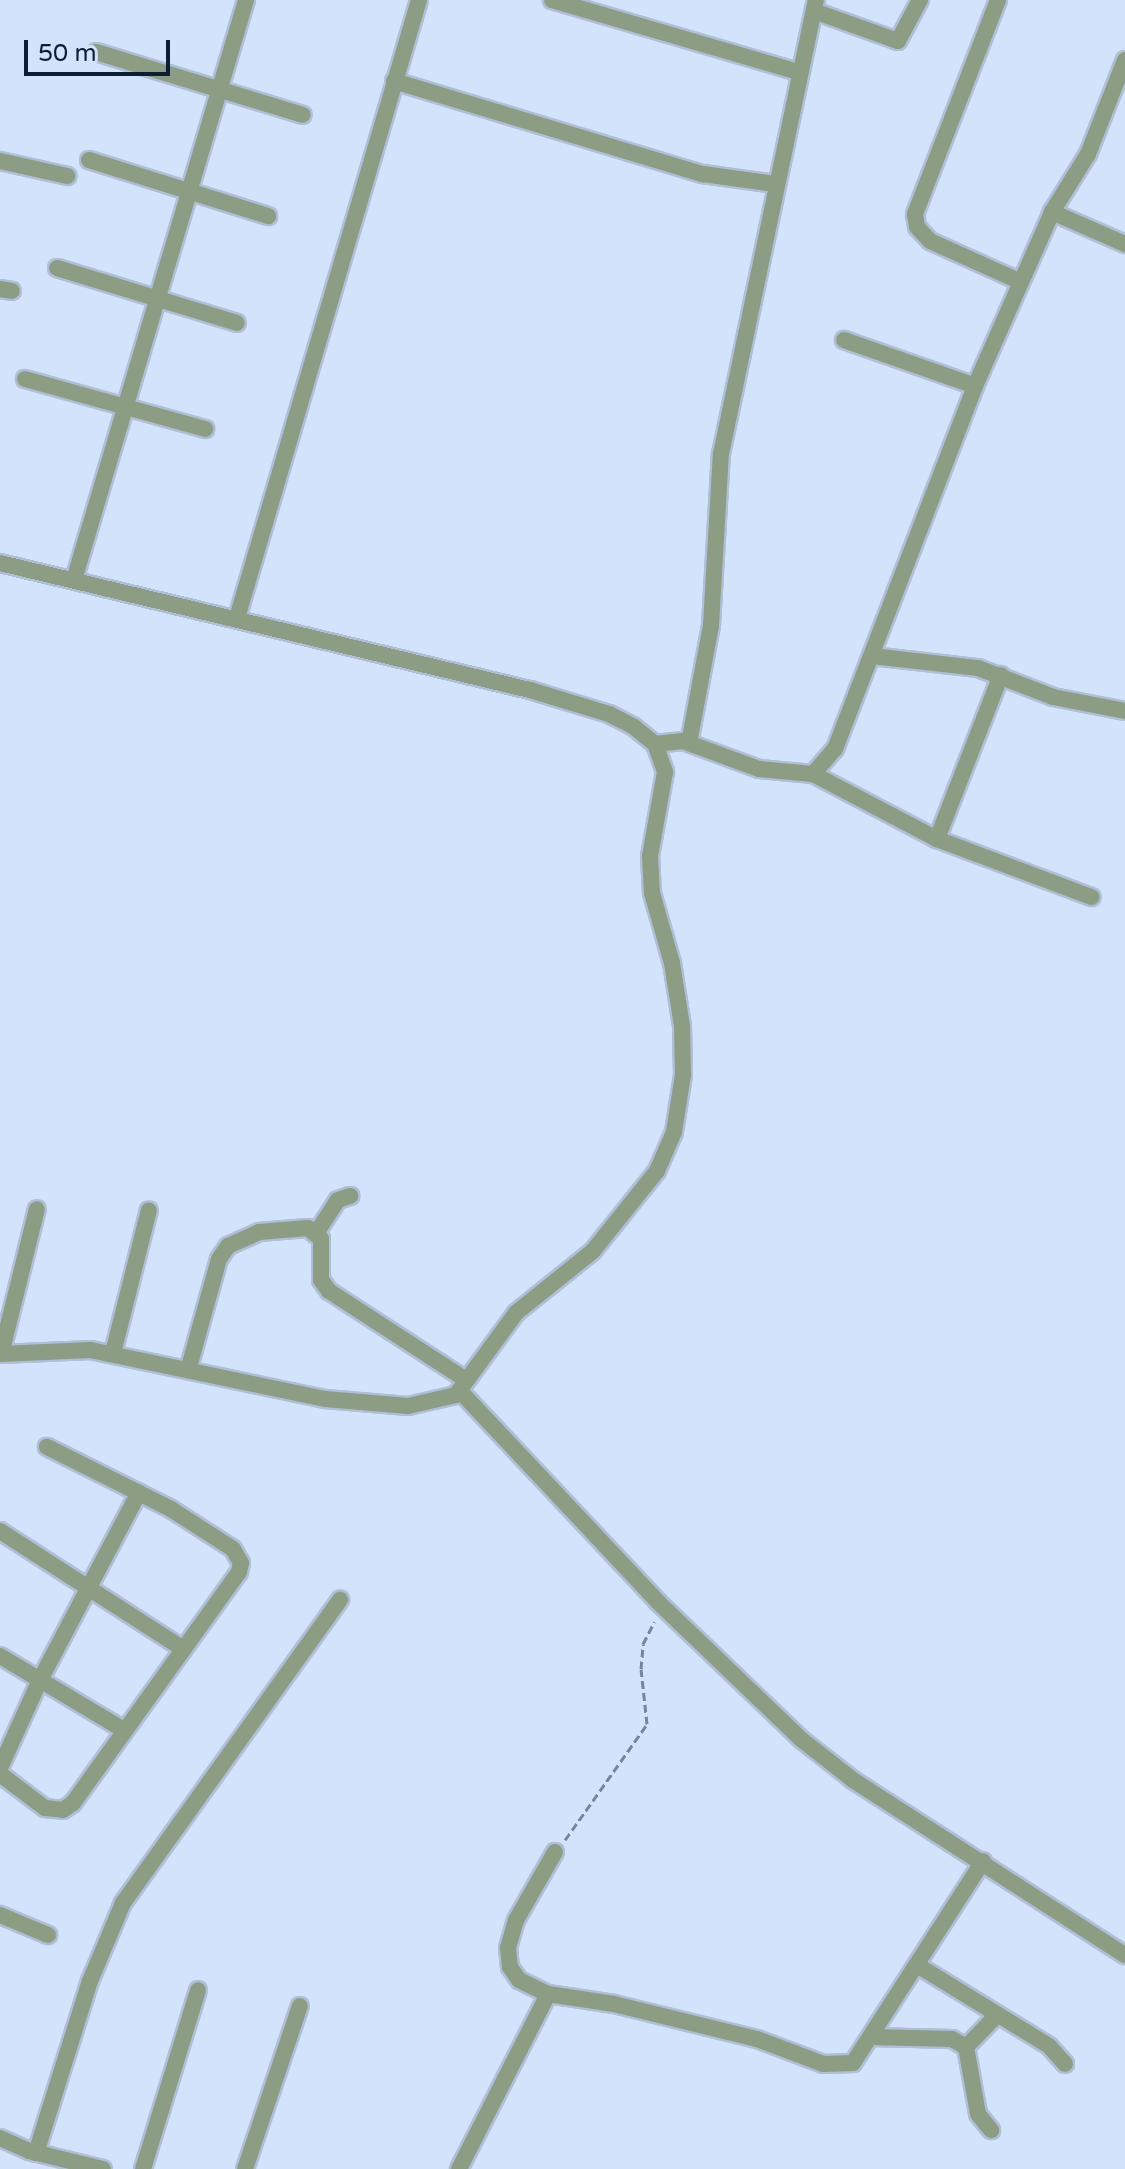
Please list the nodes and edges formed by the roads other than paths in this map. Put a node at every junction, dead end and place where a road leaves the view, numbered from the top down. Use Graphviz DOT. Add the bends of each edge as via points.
graph roads {
  1 [pos="246,0"];
  2 [pos="419,0"];
  3 [pos="552,0"];
  4 [pos="920,0"];
  5 [pos="998,0"];
  6 [pos="815,5"];
  7 [pos="96,52"];
  8 [pos="1125,60"];
  9 [pos="799,72"];
  10 [pos="394,81"];
  11 [pos="219,89"];
  12 [pos="303,115"];
  13 [pos="89,160"];
  14 [pos="0,161"];
  15 [pos="67,176"];
  16 [pos="775,184"];
  17 [pos="189,191"];
  18 [pos="1052,212"];
  19 [pos="268,216"];
  20 [pos="1125,244"];
  21 [pos="57,268"];
  22 [pos="1019,281"];
  23 [pos="157,299"];
  24 [pos="237,323"];
  25 [pos="844,340"];
  26 [pos="25,379"];
  27 [pos="975,386"];
  28 [pos="125,407"];
  29 [pos="205,429"];
  30 [pos="0,563"];
  31 [pos="74,580"];
  32 [pos="237,618"];
  33 [pos="872,656"];
  34 [pos="1001,675"];
  35 [pos="1125,711"];
  36 [pos="689,743"];
  37 [pos="655,744"];
  38 [pos="813,774"];
  39 [pos="937,839"];
  40 [pos="1091,897"];
  41 [pos="350,1196"];
  42 [pos="37,1209"];
  43 [pos="149,1210"];
  44 [pos="317,1232"];
  45 [pos="113,1353"];
  46 [pos="0,1354"];
  47 [pos="189,1367"];
  48 [pos="463,1386"];
  49 [pos="47,1447"];
  50 [pos="139,1492"];
  51 [pos="0,1531"];
  52 [pos="87,1587"];
  53 [pos="340,1600"];
  54 [pos="183,1649"];
  55 [pos="0,1656"];
  56 [pos="40,1680"];
  57 [pos="122,1729"];
  58 [pos="0,1771"];
  59 [pos="555,1852"];
  60 [pos="983,1861"];
  61 [pos="0,1915"];
  62 [pos="48,1935"];
  63 [pos="1125,1955"];
  64 [pos="917,1965"];
  65 [pos="198,1990"];
  66 [pos="548,1994"];
  67 [pos="300,2006"];
  68 [pos="996,2016"];
  69 [pos="871,2037"];
  70 [pos="966,2047"];
  71 [pos="1065,2064"];
  72 [pos="991,2130"];
  73 [pos="0,2138"];
  74 [pos="36,2153"];
  75 [pos="64,2165"];
  76 [pos="103,2169"];
  77 [pos="143,2169"];
  78 [pos="245,2169"];
  79 [pos="459,2169"];
  1 -- 11 [label="street"];
  2 -- 10 [label="street"];
  3 -- 9 [label="street"];
  4 -- 6 [label="street" via="898,41"];
  5 -- 22 [label="street" via="915,214 917,227 930,241"];
  6 -- 9 [label="street"];
  7 -- 11 [label="street"];
  8 -- 18 [label="street" via="1088,154"];
  9 -- 16 [label="street"];
  10 -- 16 [label="street" via="703,174"];
  10 -- 32 [label="street"];
  11 -- 12 [label="street"];
  11 -- 17 [label="street"];
  13 -- 17 [label="street"];
  14 -- 15 [label="street"];
  16 -- 36 [label="street" via="721,454 711,625"];
  17 -- 19 [label="street"];
  17 -- 23 [label="street"];
  18 -- 20 [label="street"];
  18 -- 22 [label="street"];
  21 -- 23 [label="street"];
  22 -- 27 [label="street"];
  23 -- 24 [label="street"];
  23 -- 28 [label="street"];
  25 -- 27 [label="street"];
  26 -- 28 [label="street"];
  27 -- 33 [label="street"];
  28 -- 29 [label="street"];
  28 -- 31 [label="street"];
  30 -- 31 [label="street"];
  31 -- 32 [label="street"];
  32 -- 37 [label="street" via="578,703 621,720"];
  33 -- 34 [label="street" via="932,659"];
  33 -- 38 [label="street" via="835,749"];
  34 -- 35 [label="street" via="1053,697"];
  34 -- 39 [label="street"];
  36 -- 37 [label="street"];
  36 -- 38 [label="street" via="759,769"];
  37 -- 48 [label="street" via="665,772 650,856 652,893 672,963 682,1026 683,1075 674,1132 657,1171 624,1217 593,1251 516,1313"];
  38 -- 39 [label="street"];
  39 -- 40 [label="street"];
  41 -- 44 [label="street" via="338,1200"];
  42 -- 46 [label="street"];
  43 -- 45 [label="street"];
  44 -- 47 [label="street" via="276,1229 228,1246 219,1259"];
  44 -- 48 [label="street" via="321,1280 329,1291"];
  45 -- 46 [label="street"];
  45 -- 47 [label="street"];
  47 -- 48 [label="street" via="240,1385 408,1406 434,1403"];
  48 -- 60 [label="street" via="663,1607 802,1740 853,1780"];
  49 -- 50 [label="street"];
  50 -- 52 [label="street"];
  50 -- 54 [label="street" via="233,1549 241,1563"];
  51 -- 52 [label="street"];
  52 -- 54 [label="street"];
  52 -- 56 [label="street"];
  53 -- 74 [label="street" via="123,1903 90,1981"];
  54 -- 57 [label="street"];
  55 -- 56 [label="street"];
  56 -- 57 [label="street"];
  56 -- 58 [label="street"];
  57 -- 58 [label="street" via="113,1749 63,1810 45,1808"];
  59 -- 66 [label="street" via="516,1920 508,1948 510,1967 519,1980"];
  60 -- 63 [label="street"];
  60 -- 64 [label="street"];
  61 -- 62 [label="street"];
  64 -- 68 [label="street"];
  64 -- 69 [label="street"];
  65 -- 77 [label="street"];
  66 -- 69 [label="street" via="614,2004 757,2039 823,2064 853,2063"];
  66 -- 79 [label="street"];
  67 -- 78 [label="street"];
  68 -- 70 [label="street"];
  68 -- 71 [label="street" via="1049,2046"];
  69 -- 70 [label="street" via="952,2039"];
  70 -- 72 [label="street" via="974,2103"];
  73 -- 74 [label="street"];
  74 -- 75 [label="street"];
  75 -- 76 [label="street"];
}
